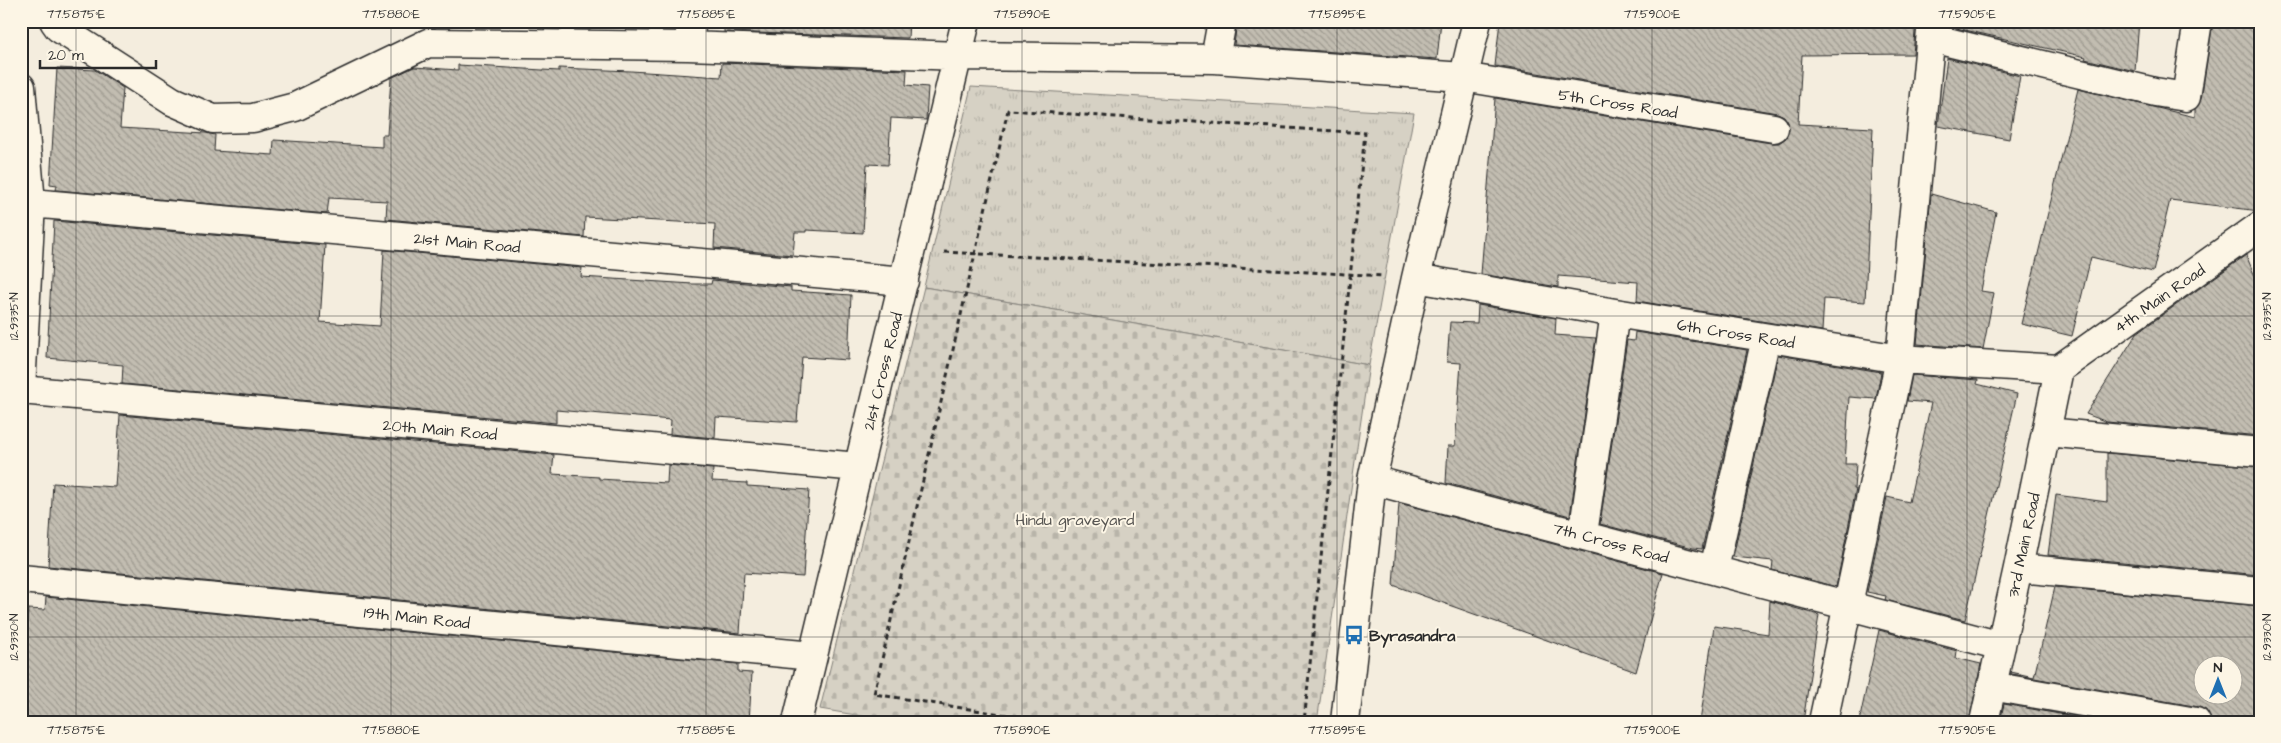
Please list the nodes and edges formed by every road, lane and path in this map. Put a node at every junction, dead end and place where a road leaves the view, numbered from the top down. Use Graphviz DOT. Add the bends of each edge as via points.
graph roads {
  1 [pos="54,21"];
  2 [pos="966,21"];
  3 [pos="1222,21"];
  4 [pos="1476,21"];
  5 [pos="2198,21"];
  6 [pos="1931,29"];
  7 [pos="431,32"];
  8 [pos="690,34"];
  9 [pos="959,56"];
  10 [pos="1214,59"];
  11 [pos="1463,77"];
  12 [pos="21,87"];
  13 [pos="1774,128"];
  14 [pos="31,203"];
  15 [pos="2257,237"];
  16 [pos="911,250"];
  17 [pos="975,254"];
  18 [pos="1351,275"];
  19 [pos="1416,278"];
  20 [pos="904,280"];
  21 [pos="1616,313"];
  22 [pos="1766,338"];
  23 [pos="1900,359"];
  24 [pos="2059,369"];
  25 [pos="21,389"];
  26 [pos="2046,432"];
  27 [pos="2260,452"];
  28 [pos="858,467"];
  29 [pos="1372,480"];
  30 [pos="1583,534"];
  31 [pos="2018,568"];
  32 [pos="1714,569"];
  33 [pos="21,578"];
  34 [pos="2260,590"];
  35 [pos="1849,607"];
  36 [pos="2001,646"];
  37 [pos="813,656"];
  38 [pos="1991,686"];
  39 [pos="797,722"];
  40 [pos="1051,722"];
  41 [pos="1304,722"];
  42 [pos="1345,722"];
  43 [pos="1823,722"];
  44 [pos="1984,722"];
  45 [pos="2196,722"];
  1 -- 7 [label="street" via="59,28 172,101 213,119 253,118 295,107"];
  2 -- 9 [label="street, 21st Cross Road"];
  3 -- 10 [label="street"];
  4 -- 11 [label="street"];
  5 -- 6 [label="street" via="2186,97 2155,92"];
  6 -- 23 [label="street"];
  7 -- 8 [label="street, 5th Cross Road"];
  8 -- 9 [label="street, 5th Cross Road"];
  9 -- 10 [label="street, 5th Cross Road"];
  9 -- 16 [label="street, 21st Cross Road"];
  10 -- 11 [label="street, 5th Cross Road"];
  11 -- 13 [label="street, 5th Cross Road"];
  11 -- 19 [label="street"];
  12 -- 14 [label="street"];
  14 -- 20 [label="street, 21st Main Road"];
  14 -- 25 [label="street"];
  15 -- 24 [label="street, 4th Main Road"];
  16 -- 17 [label="path"];
  16 -- 20 [label="street, 21st Cross Road"];
  17 -- 18 [label="path"];
  17 -- 18 [label="path" via="1008,110 1365,133"];
  17 -- 40 [label="path" via="874,694"];
  18 -- 19 [label="path"];
  18 -- 41 [label="path"];
  19 -- 21 [label="street, 6th Cross Road"];
  19 -- 29 [label="street"];
  20 -- 28 [label="street, 21st Cross Road"];
  21 -- 22 [label="street, 6th Cross Road"];
  21 -- 30 [label="street"];
  22 -- 23 [label="street, 6th Cross Road"];
  22 -- 32 [label="street"];
  23 -- 24 [label="street, 6th Cross Road"];
  23 -- 35 [label="street"];
  24 -- 26 [label="street, 3rd Main Road"];
  25 -- 28 [label="street, 20th Main Road"];
  26 -- 27 [label="street"];
  26 -- 31 [label="street, 3rd Main Road"];
  28 -- 37 [label="street, 21st Cross Road"];
  29 -- 30 [label="street, 7th Cross Road"];
  29 -- 42 [label="street"];
  30 -- 32 [label="street, 7th Cross Road"];
  31 -- 34 [label="street"];
  31 -- 36 [label="street, 3rd Main Road"];
  32 -- 35 [label="street, 7th Cross Road"];
  33 -- 37 [label="street, 19th Main Road"];
  35 -- 36 [label="street, 7th Cross Road"];
  35 -- 43 [label="street"];
  36 -- 38 [label="street, 3rd Main Road"];
  37 -- 39 [label="street, 21st Cross Road"];
  38 -- 44 [label="street, 3rd Main Road"];
  38 -- 45 [label="street"];
}
